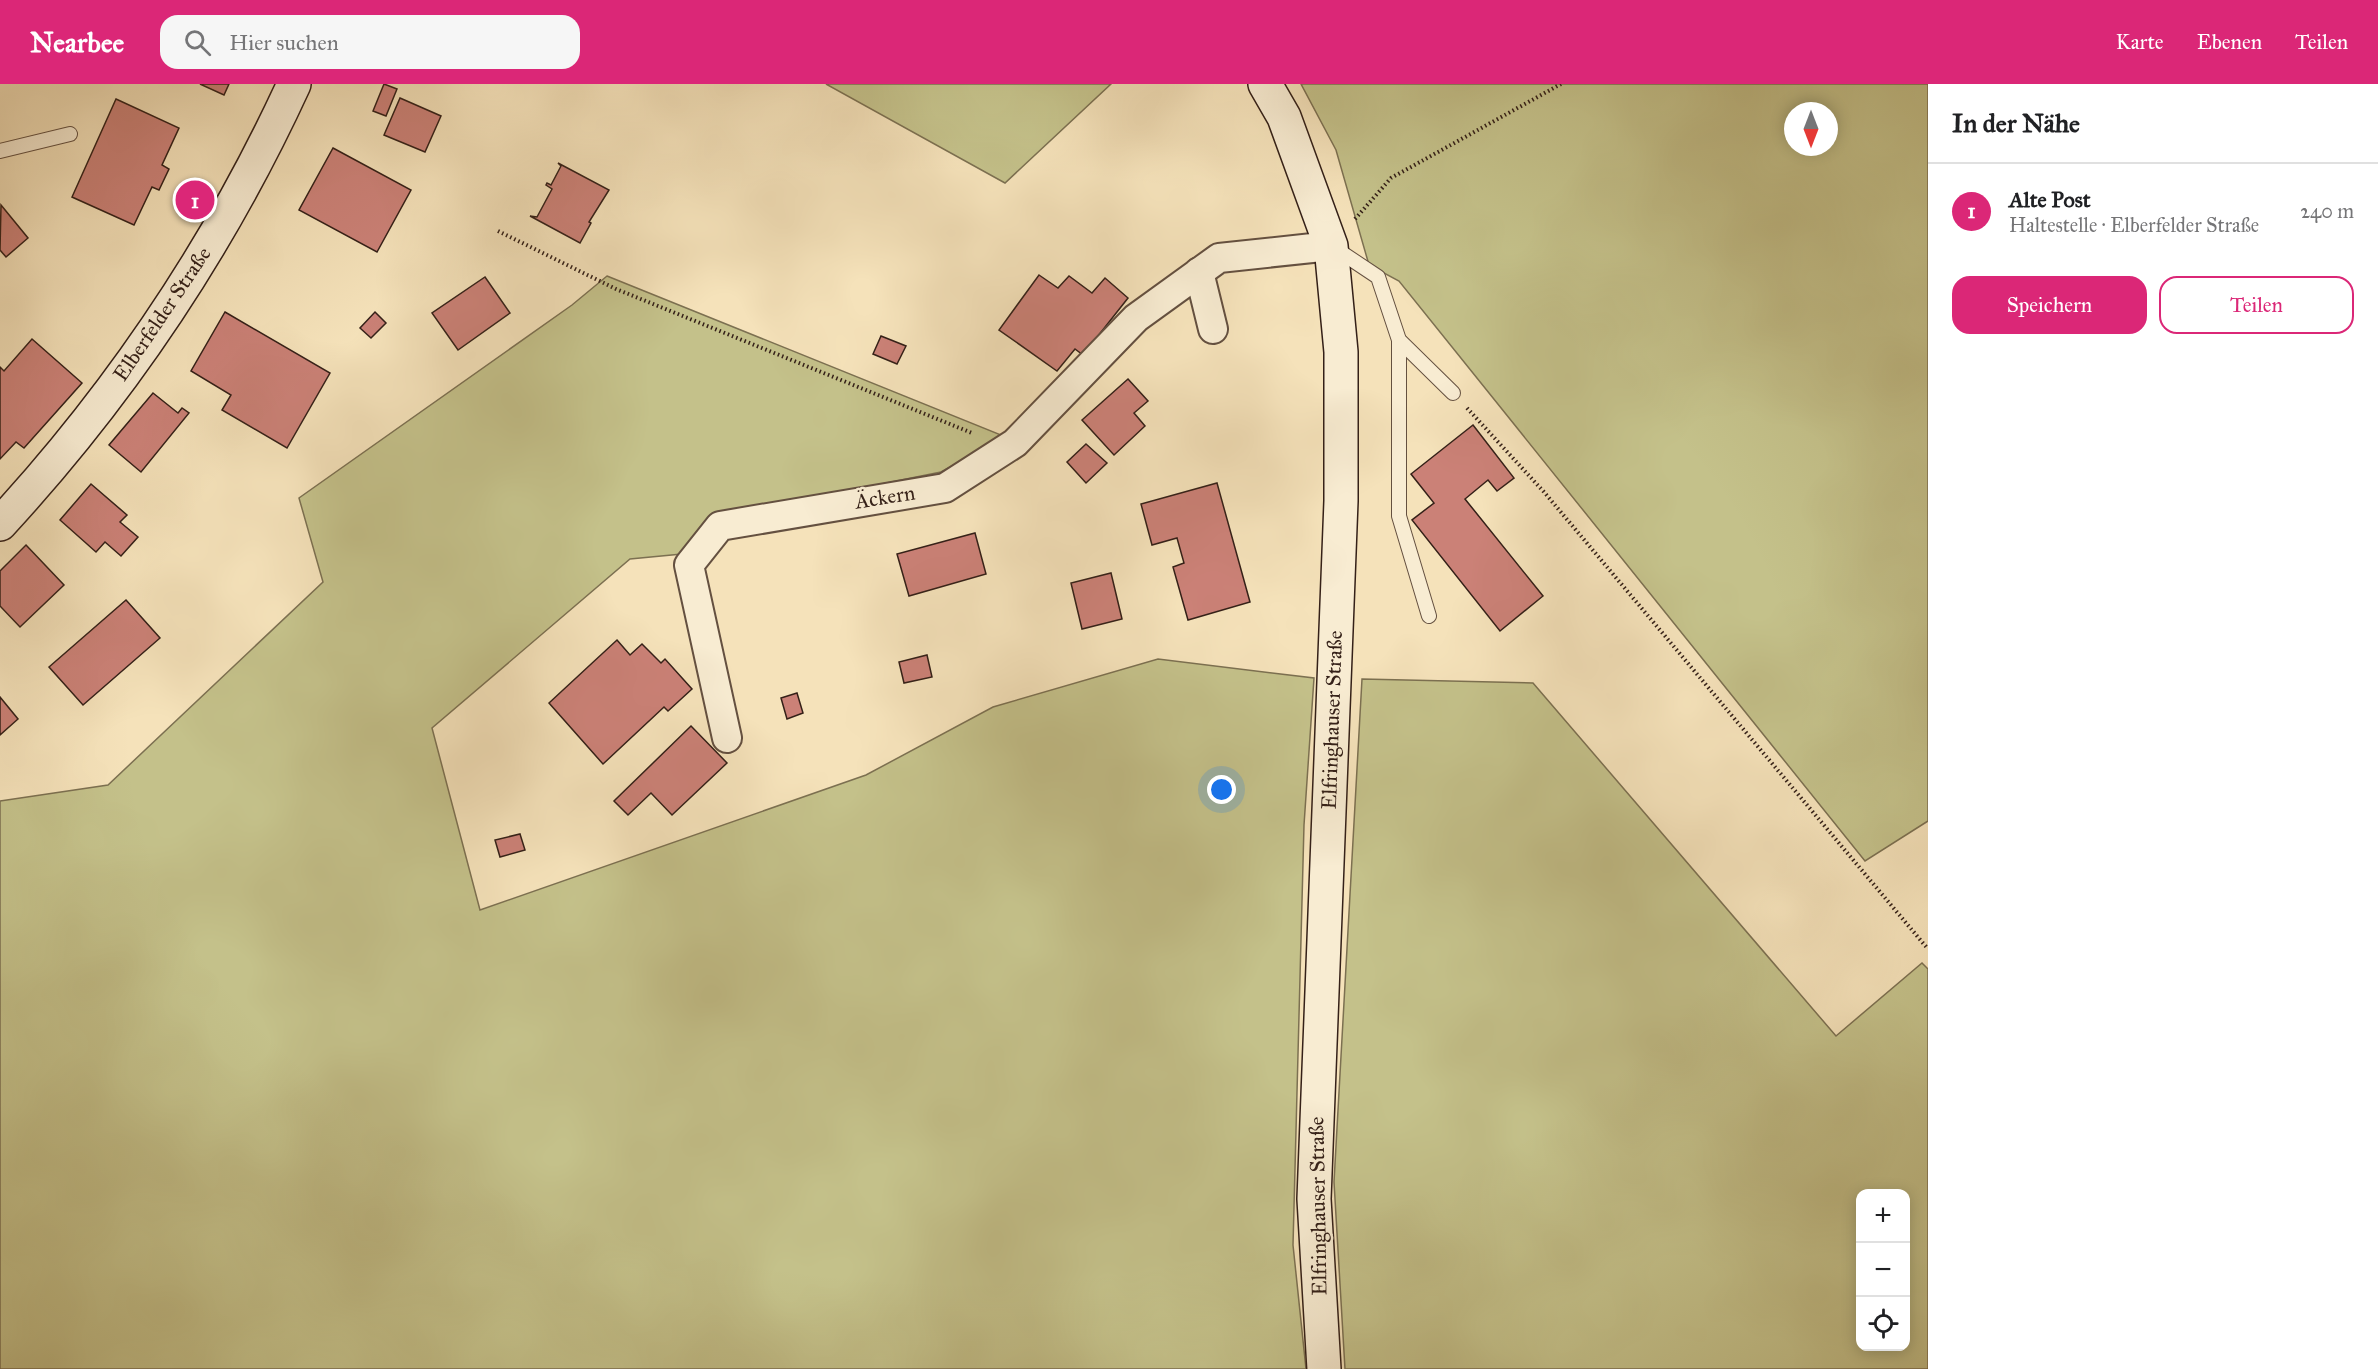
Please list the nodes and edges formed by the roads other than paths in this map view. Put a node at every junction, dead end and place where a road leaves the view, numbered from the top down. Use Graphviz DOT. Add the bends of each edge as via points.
graph roads {
  1 [pos="294,84"];
  2 [pos="1265,84"];
  3 [pos="70,134"];
  4 [pos="0,151"];
  5 [pos="1331,246"];
  6 [pos="1199,272"];
  7 [pos="1213,329"];
  8 [pos="1399,340"];
  9 [pos="1453,393"];
  10 [pos="0,524"];
  11 [pos="1429,616"];
  12 [pos="727,738"];
  13 [pos="1324,1369"];
  1 -- 10 [label="street, Elberfelder Straße" via="228,213 153,333 76,437"];
  2 -- 5 [label="street, Elfringhauser Straße" via="1284,117"];
  3 -- 4 [label="lane"];
  5 -- 6 [label="street, Äckern" via="1219,258"];
  5 -- 8 [label="lane" via="1378,277"];
  5 -- 13 [label="street, Elfringhauser Straße" via="1341,352 1341,501 1314,1199"];
  6 -- 7 [label="street"];
  6 -- 12 [label="street, Äckern" via="1136,318 1008,448 945,488 720,526 689,565"];
  8 -- 9 [label="lane"];
  8 -- 11 [label="lane" via="1399,516"];
}
